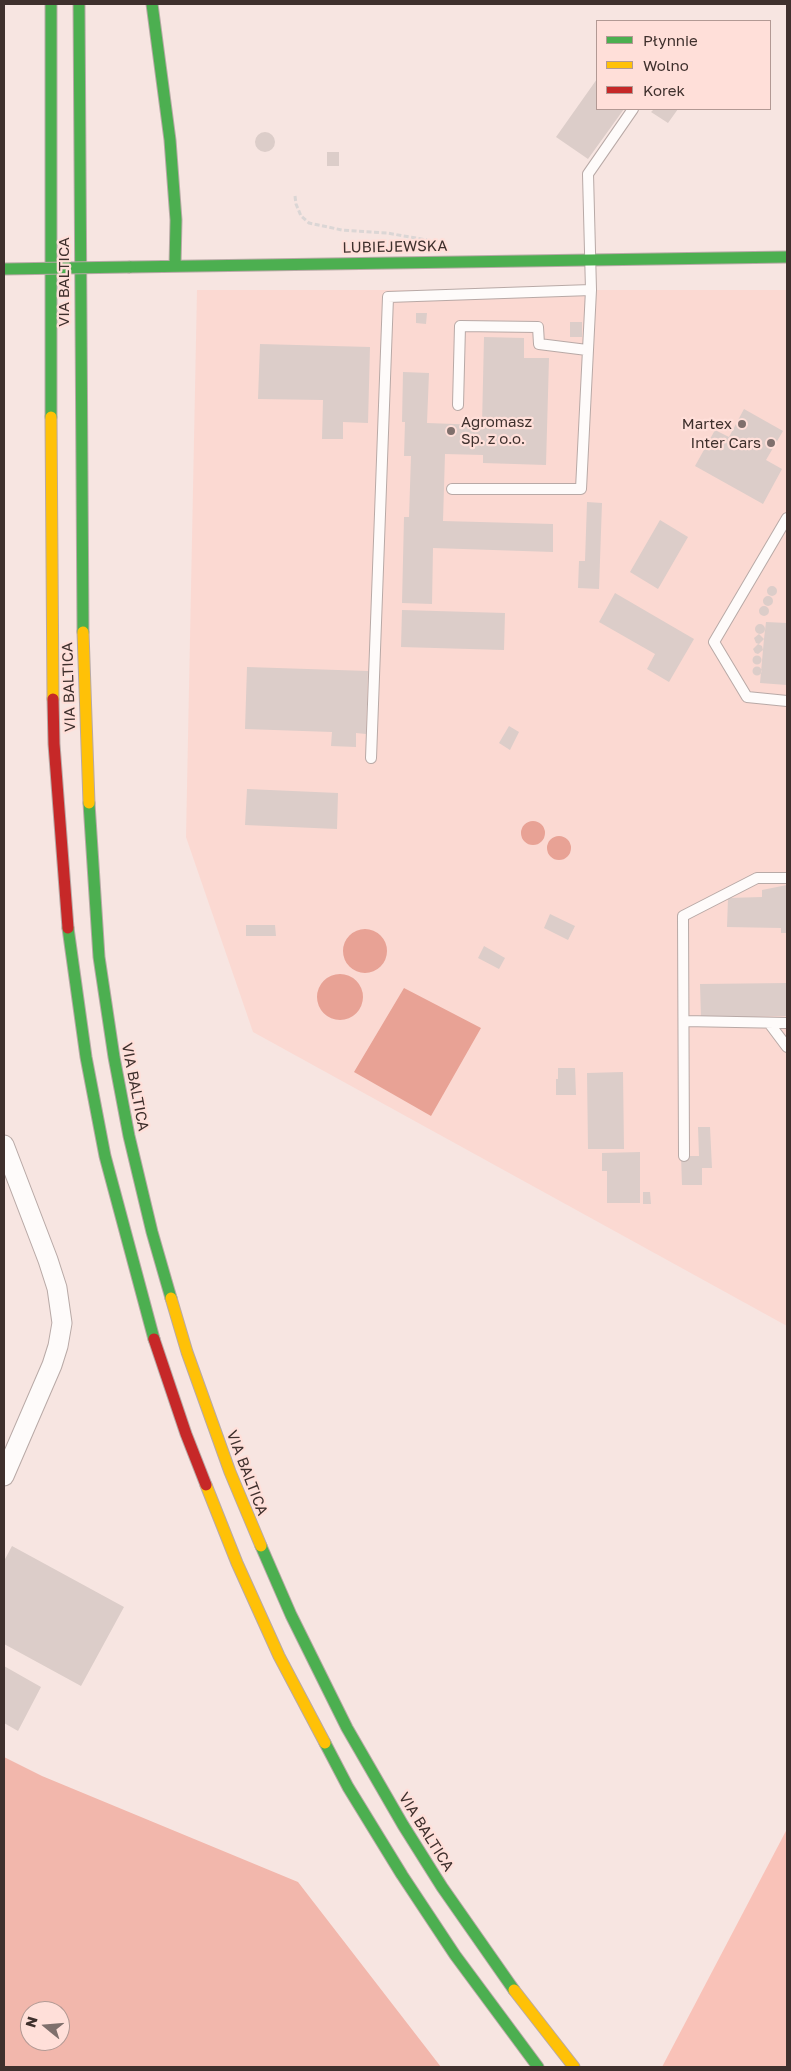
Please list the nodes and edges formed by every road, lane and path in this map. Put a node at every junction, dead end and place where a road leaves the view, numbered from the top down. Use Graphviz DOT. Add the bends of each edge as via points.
graph roads {
  1 [pos="51,4"];
  2 [pos="79,4"];
  3 [pos="152,4"];
  4 [pos="632,110"];
  5 [pos="295,196"];
  6 [pos="787,257"];
  7 [pos="590,259"];
  8 [pos="452,261"];
  9 [pos="175,266"];
  10 [pos="4,269"];
  11 [pos="591,290"];
  12 [pos="587,350"];
  13 [pos="458,405"];
  14 [pos="452,489"];
  15 [pos="787,518"];
  16 [pos="787,701"];
  17 [pos="371,758"];
  18 [pos="787,878"];
  19 [pos="685,1021"];
  20 [pos="769,1023"];
  21 [pos="787,1023"];
  22 [pos="787,1047"];
  23 [pos="4,1145"];
  24 [pos="684,1156"];
  25 [pos="4,1476"];
  26 [pos="538,2067"];
  27 [pos="574,2067"];
  1 -- 26 [label="main road, VIA BALTICA" via="54,744 71,959 105,1156 147,1318 186,1434 237,1563 279,1656 348,1787 402,1875 454,1955"];
  2 -- 27 [label="main road, VIA BALTICA" via="80,491 85,730 99,957 129,1136 165,1281 210,1420 269,1566 315,1665 347,1728 429,1866 524,2004"];
  3 -- 9 [label="main road" via="170,140 176,220"];
  4 -- 7 [label="lane" via="588,174"];
  5 -- 8 [label="path" via="301,216 310,223 435,242 444,248"];
  6 -- 7 [label="main road, LUBIEJEWSKA"];
  7 -- 8 [label="main road, LUBIEJEWSKA"];
  7 -- 11 [label="lane"];
  8 -- 9 [label="main road, LUBIEJEWSKA"];
  9 -- 10 [label="main road, LUBIEJEWSKA, bridge"];
  11 -- 12 [label="lane"];
  11 -- 17 [label="lane" via="388,297"];
  12 -- 13 [label="lane" via="539,344 538,327 460,326"];
  12 -- 14 [label="lane" via="581,489"];
  15 -- 16 [label="lane" via="714,642 748,697"];
  18 -- 19 [label="lane" via="757,878 683,916"];
  19 -- 20 [label="lane"];
  19 -- 24 [label="lane"];
  20 -- 21 [label="lane"];
  20 -- 22 [label="lane"];
  23 -- 25 [label="street" via="48,1260 57,1288 62,1323 52,1365"];
}
